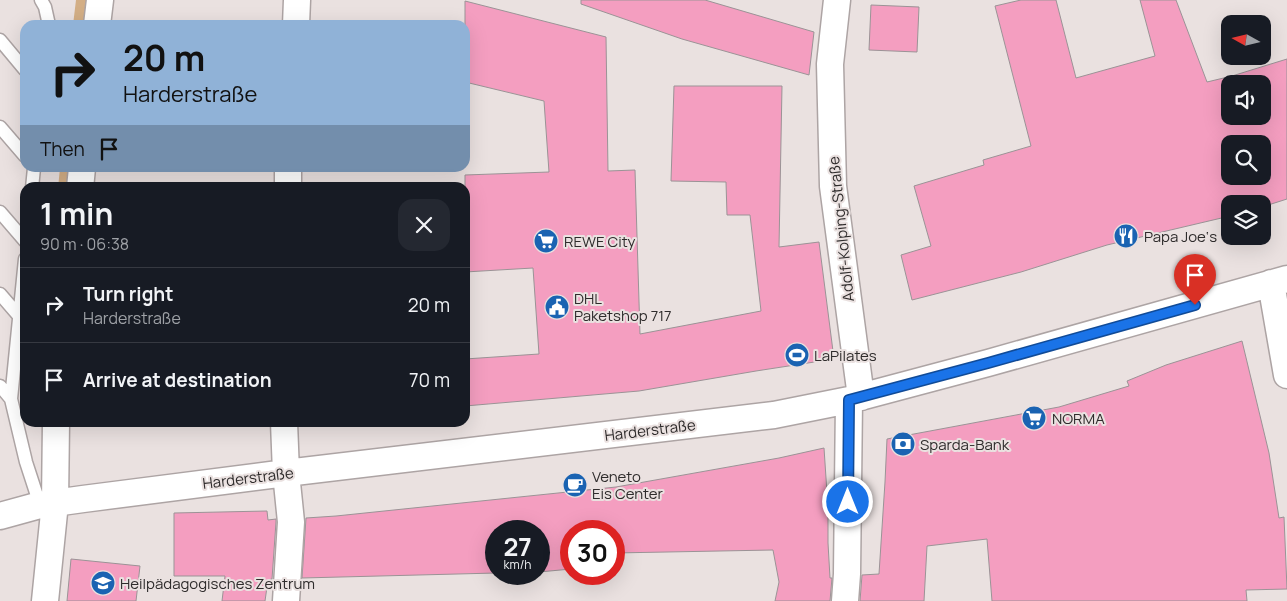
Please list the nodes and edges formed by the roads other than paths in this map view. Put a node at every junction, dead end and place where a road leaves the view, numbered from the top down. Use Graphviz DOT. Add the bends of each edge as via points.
graph roads {
  1 [pos="41,0"];
  2 [pos="100,0"];
  3 [pos="297,0"];
  4 [pos="837,0"];
  5 [pos="48,20"];
  6 [pos="98,20"];
  7 [pos="296,20"];
  8 [pos="0,40"];
  9 [pos="20,64"];
  10 [pos="0,127"];
  11 [pos="20,150"];
  12 [pos="0,212"];
  13 [pos="20,235"];
  14 [pos="1279,281"];
  15 [pos="0,294"];
  16 [pos="20,306"];
  17 [pos="19,316"];
  18 [pos="1287,375"];
  19 [pos="0,386"];
  20 [pos="11,399"];
  21 [pos="855,399"];
  22 [pos="55,427"];
  23 [pos="284,427"];
  24 [pos="286,473"];
  25 [pos="47,504"];
  26 [pos="0,516"];
  27 [pos="45,601"];
  28 [pos="286,601"];
  29 [pos="845,601"];
  1 -- 5 [label="lane"];
  2 -- 6 [label="street"];
  3 -- 7 [label="street"];
  4 -- 21 [label="street, Adolf-Kolping-Straße" via="830,64 833,186"];
  8 -- 9 [label="lane"];
  10 -- 11 [label="lane"];
  12 -- 13 [label="lane"];
  14 -- 18 [label="street"];
  14 -- 21 [label="street, Harderstraße"];
  15 -- 17 [label="lane"];
  16 -- 17 [label="lane"];
  17 -- 20 [label="lane"];
  19 -- 20 [label="lane"];
  20 -- 25 [label="lane" via="26,462"];
  21 -- 24 [label="street, Harderstraße" via="774,415"];
  21 -- 29 [label="street, Adolf-Kolping-Straße"];
  22 -- 25 [label="street"];
  23 -- 24 [label="street"];
  24 -- 25 [label="street, Harderstraße"];
  24 -- 28 [label="street" via="291,522"];
  25 -- 26 [label="street, Harderstraße"];
  25 -- 27 [label="street"];
}
